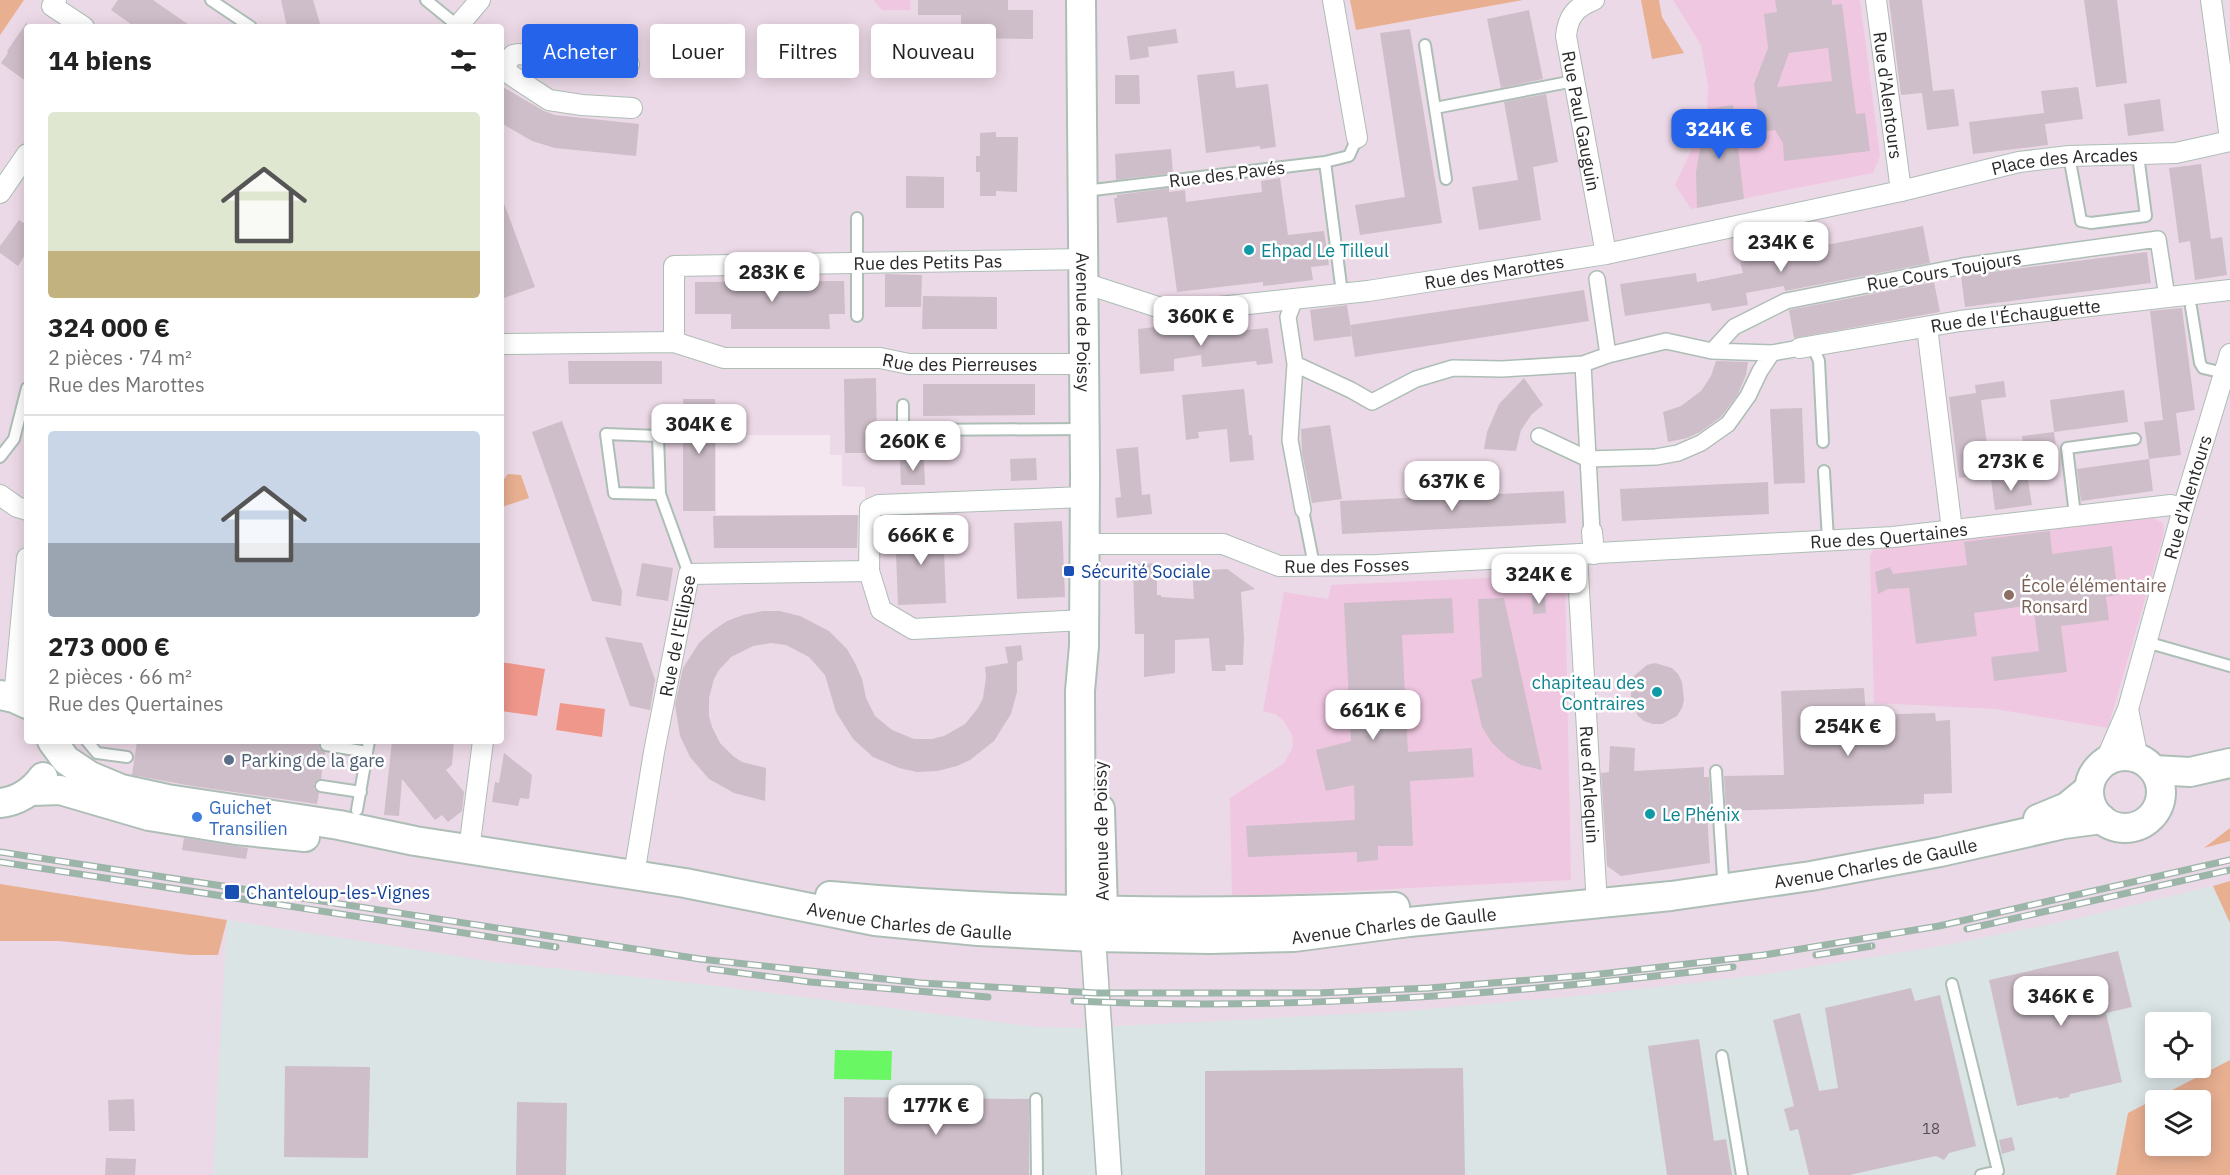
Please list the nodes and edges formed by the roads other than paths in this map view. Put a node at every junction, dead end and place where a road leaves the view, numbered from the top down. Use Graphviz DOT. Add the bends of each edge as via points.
graph roads {
  1 [pos="211,0"];
  2 [pos="426,0"];
  3 [pos="480,0"];
  4 [pos="1082,0"];
  5 [pos="1333,0"];
  6 [pos="1594,0"];
  7 [pos="1875,0"];
  8 [pos="2211,0"];
  9 [pos="51,2"];
  10 [pos="80,24"];
  11 [pos="247,24"];
  12 [pos="454,24"];
  13 [pos="460,24"];
  14 [pos="1425,45"];
  15 [pos="522,54"];
  16 [pos="504,61"];
  17 [pos="1574,81"];
  18 [pos="632,108"];
  19 [pos="1435,108"];
  20 [pos="1357,138"];
  21 [pos="2230,140"];
  22 [pos="2138,154"];
  23 [pos="2069,156"];
  24 [pos="24,158"];
  25 [pos="1325,162"];
  26 [pos="1446,179"];
  27 [pos="1084,191"];
  28 [pos="1901,191"];
  29 [pos="0,193"];
  30 [pos="857,218"];
  31 [pos="1606,254"];
  32 [pos="857,262"];
  33 [pos="1084,271"];
  34 [pos="1597,279"];
  35 [pos="2230,290"];
  36 [pos="1342,293"];
  37 [pos="2167,297"];
  38 [pos="1295,299"];
  39 [pos="2191,307"];
  40 [pos="857,316"];
  41 [pos="1927,327"];
  42 [pos="674,342"];
  43 [pos="504,344"];
  44 [pos="1806,348"];
  45 [pos="1712,351"];
  46 [pos="1772,353"];
  47 [pos="2230,354"];
  48 [pos="1608,355"];
  49 [pos="1084,364"];
  50 [pos="1295,364"];
  51 [pos="1582,364"];
  52 [pos="2224,373"];
  53 [pos="24,400"];
  54 [pos="903,405"];
  55 [pos="1084,429"];
  56 [pos="1539,436"];
  57 [pos="2135,439"];
  58 [pos="1823,442"];
  59 [pos="0,457"];
  60 [pos="1588,459"];
  61 [pos="1824,471"];
  62 [pos="660,494"];
  63 [pos="0,495"];
  64 [pos="1084,497"];
  65 [pos="24,509"];
  66 [pos="2182,509"];
  67 [pos="1303,510"];
  68 [pos="2075,515"];
  69 [pos="1952,530"];
  70 [pos="1592,532"];
  71 [pos="1828,540"];
  72 [pos="1084,544"];
  73 [pos="1585,554"];
  74 [pos="1314,565"];
  75 [pos="869,571"];
  76 [pos="689,574"];
  77 [pos="24,591"];
  78 [pos="1084,633"];
  79 [pos="2146,642"];
  80 [pos="2230,666"];
  81 [pos="14,699"];
  82 [pos="2128,709"];
  83 [pos="51,744"];
  84 [pos="53,744"];
  85 [pos="90,744"];
  86 [pos="483,744"];
  87 [pos="326,745"];
  88 [pos="368,746"];
  89 [pos="127,757"];
  90 [pos="2105,762"];
  91 [pos="2230,762"];
  92 [pos="2146,765"];
  93 [pos="1716,771"];
  94 [pos="2230,774"];
  95 [pos="321,786"];
  96 [pos="2090,789"];
  97 [pos="31,791"];
  98 [pos="361,792"];
  99 [pos="2160,801"];
  100 [pos="0,803"];
  101 [pos="357,810"];
  102 [pos="2102,819"];
  103 [pos="415,841"];
  104 [pos="469,849"];
  105 [pos="1081,858"];
  106 [pos="634,875"];
  107 [pos="1723,878"];
  108 [pos="1102,880"];
  109 [pos="685,883"];
  110 [pos="1596,899"];
  111 [pos="1042,908"];
  112 [pos="1161,910"];
  113 [pos="1271,912"];
  114 [pos="1092,925"];
  115 [pos="925,926"];
  116 [pos="1952,984"];
  117 [pos="1722,1056"];
  118 [pos="1036,1099"];
  119 [pos="1998,1173"];
  120 [pos="1037,1175"];
  121 [pos="1109,1175"];
  122 [pos="1742,1175"];
  123 [pos="1981,1175"];
  1 -- 11 [label="lane"];
  2 -- 12 [label="lane"];
  3 -- 13 [label="street"];
  4 -- 27 [label="main road, Avenue de Poissy"];
  5 -- 20 [label="street"];
  6 -- 17 [label="street, Rue Paul Gauguin" via="1577,9 1567,25"];
  7 -- 28 [label="street, Rue d'Alentours"];
  8 -- 21 [label="street"];
  9 -- 10 [label="street"];
  14 -- 19 [label="lane"];
  15 -- 16 [label="street"];
  16 -- 18 [label="street" via="508,73 549,100"];
  17 -- 19 [label="lane"];
  17 -- 31 [label="street, Rue Paul Gauguin"];
  19 -- 26 [label="lane"];
  20 -- 25 [label="lane, Rue des Pavés" via="1349,156"];
  21 -- 22 [label="street, Place des Arcades" via="2176,153"];
  22 -- 23 [label="street, Place des Arcades"];
  22 -- 23 [label="lane" via="2146,216 2091,223 2081,222"];
  23 -- 28 [label="street, Place des Arcades" via="2019,162"];
  24 -- 29 [label="street"];
  25 -- 27 [label="lane, Rue des Pavés"];
  25 -- 36 [label="lane"];
  27 -- 33 [label="main road, Avenue de Poissy"];
  28 -- 31 [label="street, Rue des Marottes"];
  30 -- 32 [label="lane"];
  31 -- 36 [label="street, Rue des Marottes"];
  32 -- 33 [label="street, Rue des Petits Pas"];
  32 -- 40 [label="lane"];
  32 -- 42 [label="street, Rue des Petits Pas" via="674,266"];
  33 -- 38 [label="street, Rue des Marottes" via="1164,309 1182,311"];
  33 -- 49 [label="main road, Avenue de Poissy"];
  34 -- 48 [label="street"];
  35 -- 37 [label="street, Rue de l'Échauguette"];
  36 -- 38 [label="street, Rue des Marottes"];
  37 -- 41 [label="street, Rue de l'Échauguette"];
  37 -- 45 [label="street, Rue Cours Toujours" via="2158,239 1963,266 1786,301 1734,327"];
  38 -- 50 [label="street" via="1288,317"];
  39 -- 52 [label="lane" via="2200,363 2203,368"];
  41 -- 44 [label="street, Rue de l'Échauguette"];
  41 -- 69 [label="street"];
  42 -- 43 [label="street"];
  42 -- 49 [label="street, Rue des Pierreuses" via="724,358"];
  44 -- 46 [label="street"];
  44 -- 58 [label="lane" via="1819,362"];
  45 -- 46 [label="street"];
  45 -- 48 [label="street" via="1666,340"];
  46 -- 60 [label="street" via="1728,424 1701,443 1656,457"];
  47 -- 52 [label="street, Rue d'Alentours"];
  48 -- 51 [label="street"];
  49 -- 55 [label="main road, Avenue de Poissy"];
  50 -- 51 [label="street" via="1372,402 1416,379 1453,368"];
  50 -- 67 [label="street" via="1290,440"];
  51 -- 60 [label="street"];
  52 -- 66 [label="street, Rue d'Alentours"];
  53 -- 59 [label="lane" via="14,439"];
  54 -- 55 [label="lane" via="903,430"];
  55 -- 64 [label="main road, Avenue de Poissy"];
  56 -- 60 [label="street"];
  57 -- 68 [label="lane" via="2067,448"];
  60 -- 70 [label="street"];
  61 -- 71 [label="lane"];
  62 -- 62 [label="lane" via="614,493 606,434 658,436"];
  62 -- 76 [label="lane"];
  63 -- 65 [label="street"];
  64 -- 72 [label="main road, Avenue de Poissy"];
  64 -- 75 [label="street" via="879,505 870,509"];
  66 -- 68 [label="street, Rue des Quertaines" via="2170,505"];
  66 -- 79 [label="street, Rue d'Alentours"];
  67 -- 74 [label="lane"];
  68 -- 69 [label="street, Rue des Quertaines"];
  69 -- 71 [label="street, Rue des Quertaines"];
  70 -- 73 [label="street"];
  71 -- 73 [label="street, Rue des Quertaines"];
  72 -- 74 [label="street, Rue des Fosses" via="1223,543 1279,566"];
  72 -- 78 [label="main road, Avenue de Poissy"];
  73 -- 74 [label="street, Rue des Fosses"];
  73 -- 110 [label="street, Rue d'Arlequin" via="1584,658"];
  75 -- 76 [label="street, Rue de l'Ellipse"];
  75 -- 78 [label="street" via="881,610 913,628"];
  76 -- 106 [label="street, Rue de l'Ellipse"];
  77 -- 81 [label="street"];
  78 -- 105 [label="main road, Avenue de Poissy" via="1080,691"];
  78 -- 108 [label="main road, Avenue de Poissy" via="1099,750"];
  79 -- 80 [label="lane"];
  79 -- 82 [label="street, Rue d'Alentours"];
  82 -- 90 [label="street, Rue d'Alentours"];
  82 -- 92 [label="street, Rue d'Alentours"];
  83 -- 97 [label="main road" via="48,766"];
  84 -- 103 [label="main road, Avenue Charles de Gaulle" via="66,760 90,776 136,793 354,827"];
  85 -- 89 [label="lane" via="97,753"];
  86 -- 104 [label="street"];
  87 -- 88 [label="lane"];
  88 -- 98 [label="lane"];
  90 -- 92 [label="main road" via="2121,757"];
  90 -- 96 [label="main road" via="2094,774"];
  91 -- 92 [label="main road" via="2190,772"];
  92 -- 99 [label="main road" via="2161,787"];
  93 -- 107 [label="lane"];
  94 -- 99 [label="main road"];
  95 -- 98 [label="lane"];
  96 -- 102 [label="main road" via="2092,806"];
  96 -- 107 [label="main road, Avenue Charles de Gaulle" via="2060,811 2029,821 1877,853"];
  97 -- 100 [label="main road"];
  97 -- 103 [label="main road, Avenue Charles de Gaulle" via="60,790 149,816 236,830 294,837"];
  98 -- 101 [label="lane"];
  99 -- 102 [label="main road" via="2153,815 2136,827 2116,827"];
  102 -- 110 [label="main road, Avenue Charles de Gaulle" via="1811,876"];
  103 -- 104 [label="main road, Avenue Charles de Gaulle"];
  104 -- 106 [label="main road, Avenue Charles de Gaulle"];
  105 -- 111 [label="main road" via="1067,888"];
  105 -- 114 [label="main road, Avenue de Poissy"];
  106 -- 109 [label="main road, Avenue Charles de Gaulle"];
  107 -- 110 [label="main road, Avenue Charles de Gaulle"];
  108 -- 112 [label="main road" via="1124,895"];
  108 -- 114 [label="main road, Avenue de Poissy"];
  109 -- 111 [label="main road, Avenue Charles de Gaulle" via="908,903"];
  109 -- 115 [label="main road, Avenue Charles de Gaulle" via="857,918"];
  110 -- 113 [label="main road, Avenue Charles de Gaulle"];
  110 -- 114 [label="main road, Avenue Charles de Gaulle" via="1294,937 1210,939"];
  111 -- 114 [label="main road, Avenue Charles de Gaulle"];
  112 -- 113 [label="main road, Avenue Charles de Gaulle"];
  112 -- 114 [label="main road, Avenue Charles de Gaulle"];
  113 -- 114 [label="street" via="1235,921 1197,924"];
  114 -- 115 [label="main road, Avenue Charles de Gaulle" via="978,931"];
  114 -- 115 [label="street" via="986,942"];
  114 -- 121 [label="street"];
  116 -- 119 [label="lane"];
  117 -- 122 [label="lane"];
  118 -- 120 [label="lane"];
  119 -- 123 [label="lane"];
}
